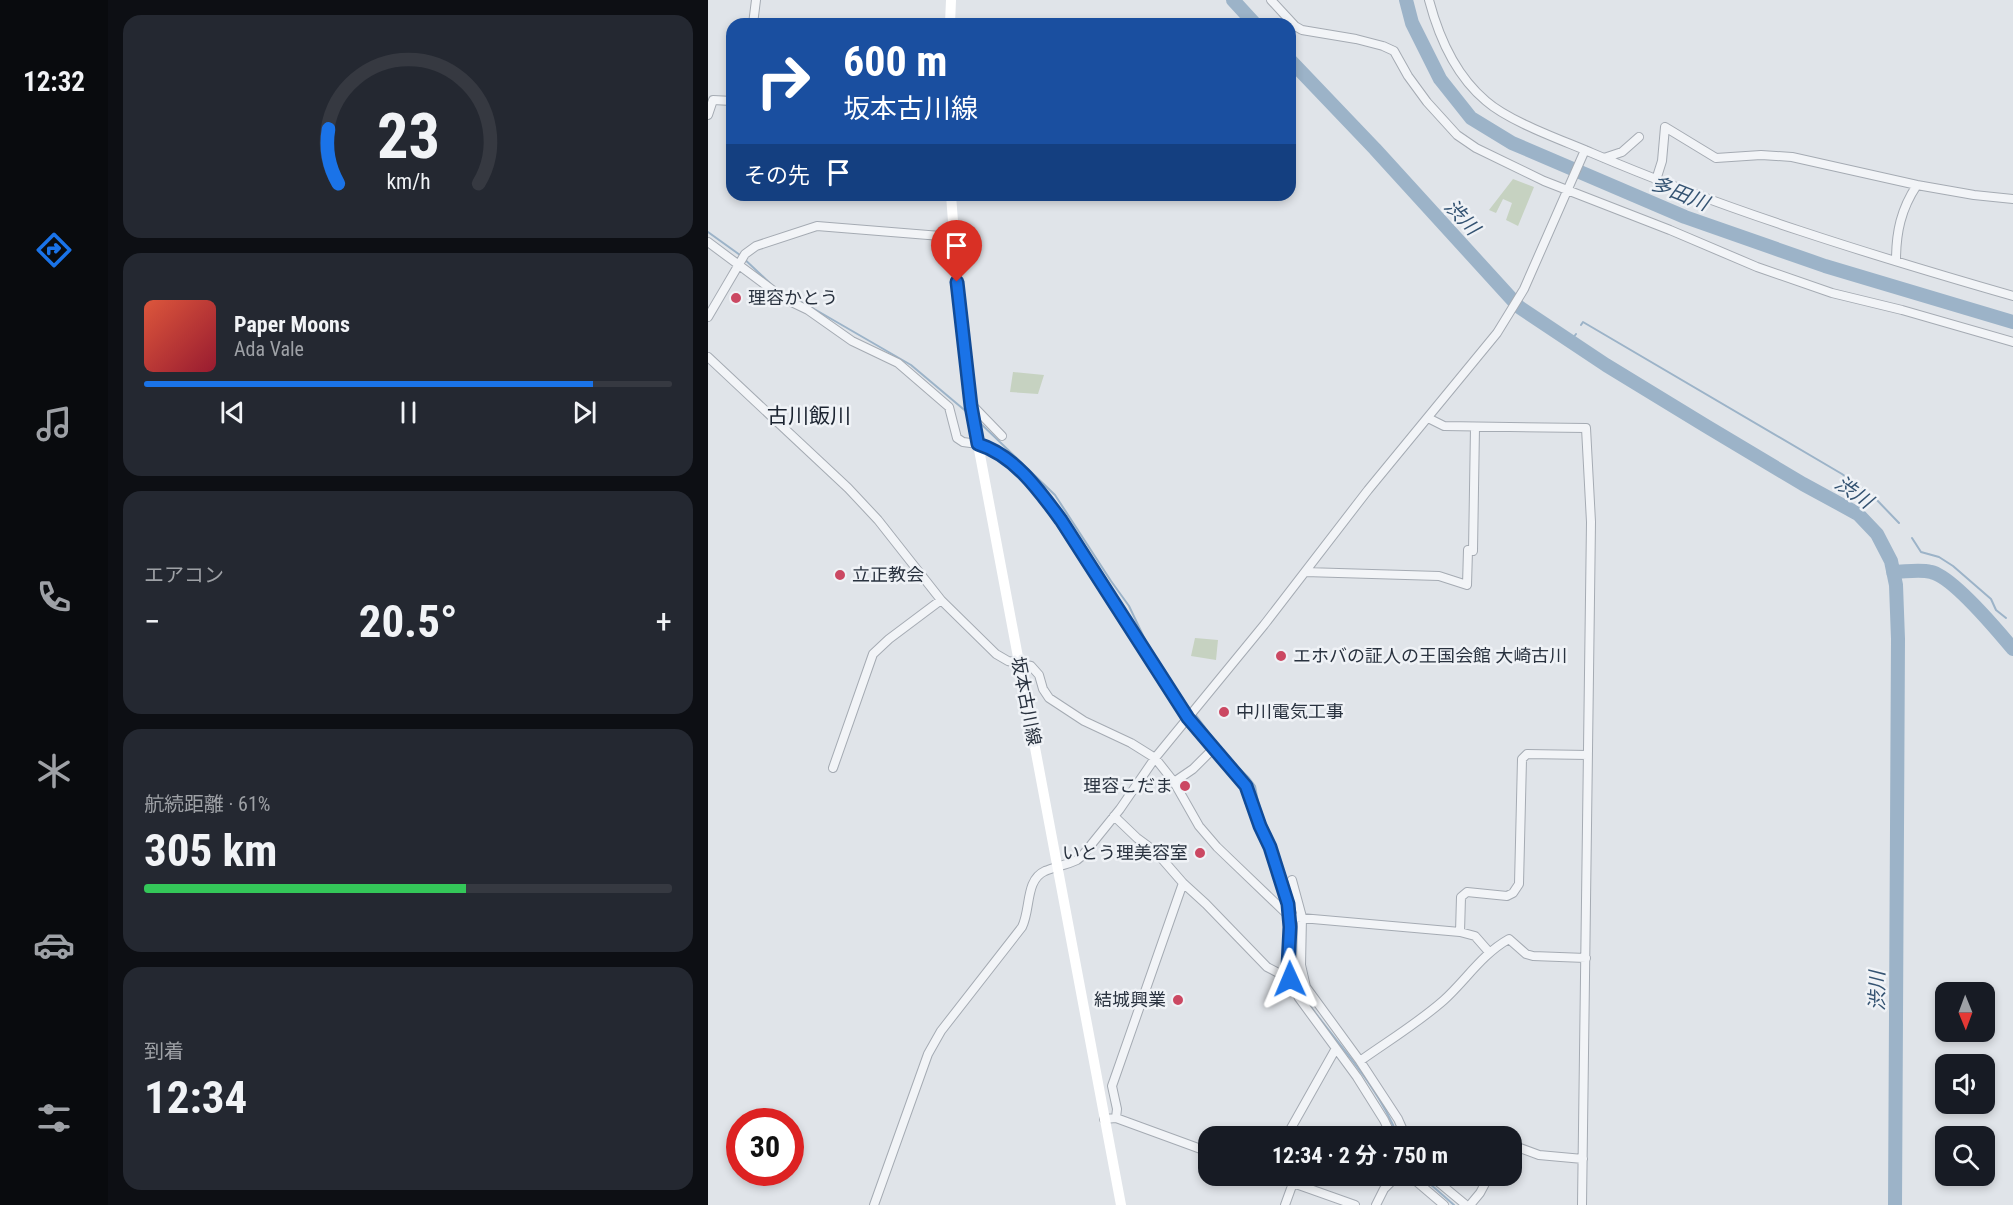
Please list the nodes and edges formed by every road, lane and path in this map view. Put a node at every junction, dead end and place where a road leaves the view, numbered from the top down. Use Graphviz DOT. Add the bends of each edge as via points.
graph roads {
  1 [pos="756,0"];
  2 [pos="951,0"];
  3 [pos="1270,0"];
  4 [pos="1429,0"];
  5 [pos="754,18"];
  6 [pos="950,18"];
  7 [pos="1287,18"];
  8 [pos="1296,27"];
  9 [pos="726,101"];
  10 [pos="708,115"];
  11 [pos="1639,137"];
  12 [pos="1584,152"];
  13 [pos="1604,158"];
  14 [pos="1656,180"];
  15 [pos="1917,185"];
  16 [pos="1569,188"];
  17 [pos="2013,199"];
  18 [pos="951,201"];
  19 [pos="953,237"];
  20 [pos="708,242"];
  21 [pos="1896,261"];
  22 [pos="739,265"];
  23 [pos="2013,296"];
  24 [pos="708,317"];
  25 [pos="2013,342"];
  26 [pos="708,357"];
  27 [pos="971,405"];
  28 [pos="1428,418"];
  29 [pos="1475,427"];
  30 [pos="1002,436"];
  31 [pos="978,444"];
  32 [pos="1305,572"];
  33 [pos="941,600"];
  34 [pos="1019,664"];
  35 [pos="1189,716"];
  36 [pos="1213,749"];
  37 [pos="1588,755"];
  38 [pos="1155,758"];
  39 [pos="833,768"];
  40 [pos="1174,782"];
  41 [pos="1114,816"];
  42 [pos="1057,867"];
  43 [pos="1292,880"];
  44 [pos="1183,884"];
  45 [pos="1296,917"];
  46 [pos="1460,932"];
  47 [pos="1489,952"];
  48 [pos="1586,958"];
  49 [pos="1290,979"];
  50 [pos="1347,1044"];
  51 [pos="1337,1050"];
  52 [pos="1360,1061"];
  53 [pos="1116,1118"];
  54 [pos="1104,1119"];
  55 [pos="1292,1126"];
  56 [pos="1387,1126"];
  57 [pos="1401,1126"];
  58 [pos="1198,1148"];
  59 [pos="1522,1149"];
  60 [pos="1583,1159"];
  61 [pos="1292,1186"];
  62 [pos="1301,1186"];
  63 [pos="1387,1186"];
  64 [pos="1422,1186"];
  65 [pos="1444,1186"];
  66 [pos="1483,1186"];
  67 [pos="874,1205"];
  68 [pos="1121,1205"];
  69 [pos="1285,1205"];
  70 [pos="1355,1205"];
  71 [pos="1376,1205"];
  72 [pos="1444,1205"];
  73 [pos="1468,1205"];
  74 [pos="1582,1205"];
  1 -- 5 [label="street"];
  2 -- 6 [label="main road"];
  3 -- 7 [label="street"];
  4 -- 12 [label="street" via="1450,56 1487,102"];
  8 -- 16 [label="street" via="1394,51 1426,102 1457,135 1501,161"];
  9 -- 10 [label="street" via="713,100"];
  11 -- 13 [label="street" via="1622,152"];
  12 -- 13 [label="street"];
  12 -- 16 [label="street"];
  13 -- 14 [label="street"];
  14 -- 15 [label="street" via="1665,127 1716,158 1792,157"];
  14 -- 21 [label="street"];
  15 -- 17 [label="street"];
  15 -- 21 [label="street" via="1901,216"];
  16 -- 25 [label="street" via="1757,267 1832,293"];
  16 -- 28 [label="street" via="1523,292 1497,333"];
  18 -- 19 [label="main road, 坂本古川線"];
  19 -- 22 [label="street" via="822,224 756,246"];
  19 -- 27 [label="main road, 坂本古川線"];
  20 -- 22 [label="street"];
  21 -- 23 [label="street"];
  22 -- 24 [label="street"];
  22 -- 31 [label="street" via="852,341 898,363 949,407 957,438"];
  26 -- 33 [label="street" via="848,488"];
  27 -- 30 [label="street"];
  27 -- 31 [label="main road, 坂本古川線"];
  28 -- 29 [label="street" via="1444,426"];
  28 -- 32 [label="street"];
  29 -- 32 [label="street" via="1473,550 1468,550 1467,585 1439,576"];
  29 -- 37 [label="street" via="1586,428 1591,522"];
  31 -- 34 [label="main road, 坂本古川線"];
  31 -- 35 [label="street" via="997,452 1042,494"];
  32 -- 35 [label="street"];
  33 -- 34 [label="street" via="996,654"];
  33 -- 39 [label="street" via="873,654"];
  34 -- 38 [label="street" via="1036,671 1049,698"];
  34 -- 42 [label="main road, 坂本古川線"];
  35 -- 36 [label="street"];
  35 -- 38 [label="street"];
  36 -- 40 [label="street"];
  36 -- 45 [label="street" via="1246,786"];
  37 -- 46 [label="street" via="1527,754 1522,759 1520,884 1507,896 1464,893"];
  37 -- 48 [label="street"];
  38 -- 40 [label="street"];
  38 -- 41 [label="street"];
  40 -- 45 [label="street" via="1204,832"];
  41 -- 42 [label="street" via="1082,856"];
  41 -- 44 [label="street" via="1156,852"];
  42 -- 54 [label="main road, 坂本古川線"];
  42 -- 67 [label="street" via="1037,876 1032,883 1022,927 941,1031 928,1054"];
  43 -- 45 [label="street"];
  44 -- 49 [label="street" via="1266,967"];
  44 -- 53 [label="street" via="1112,1086"];
  45 -- 46 [label="street"];
  45 -- 49 [label="street" via="1288,966"];
  45 -- 50 [label="street" via="1306,987"];
  46 -- 47 [label="street" via="1475,936"];
  47 -- 48 [label="street" via="1509,939 1533,956"];
  47 -- 52 [label="street" via="1424,1016"];
  48 -- 60 [label="street"];
  49 -- 51 [label="street"];
  50 -- 51 [label="street"];
  50 -- 52 [label="street"];
  51 -- 55 [label="street"];
  51 -- 56 [label="street"];
  52 -- 57 [label="street"];
  53 -- 54 [label="street"];
  53 -- 58 [label="street"];
  54 -- 68 [label="main road, 坂本古川線"];
  59 -- 60 [label="street" via="1539,1155"];
  60 -- 74 [label="street"];
  61 -- 69 [label="street"];
  62 -- 70 [label="street"];
  63 -- 71 [label="street"];
  64 -- 72 [label="street"];
  65 -- 73 [label="street"];
  66 -- 73 [label="street"];
}
